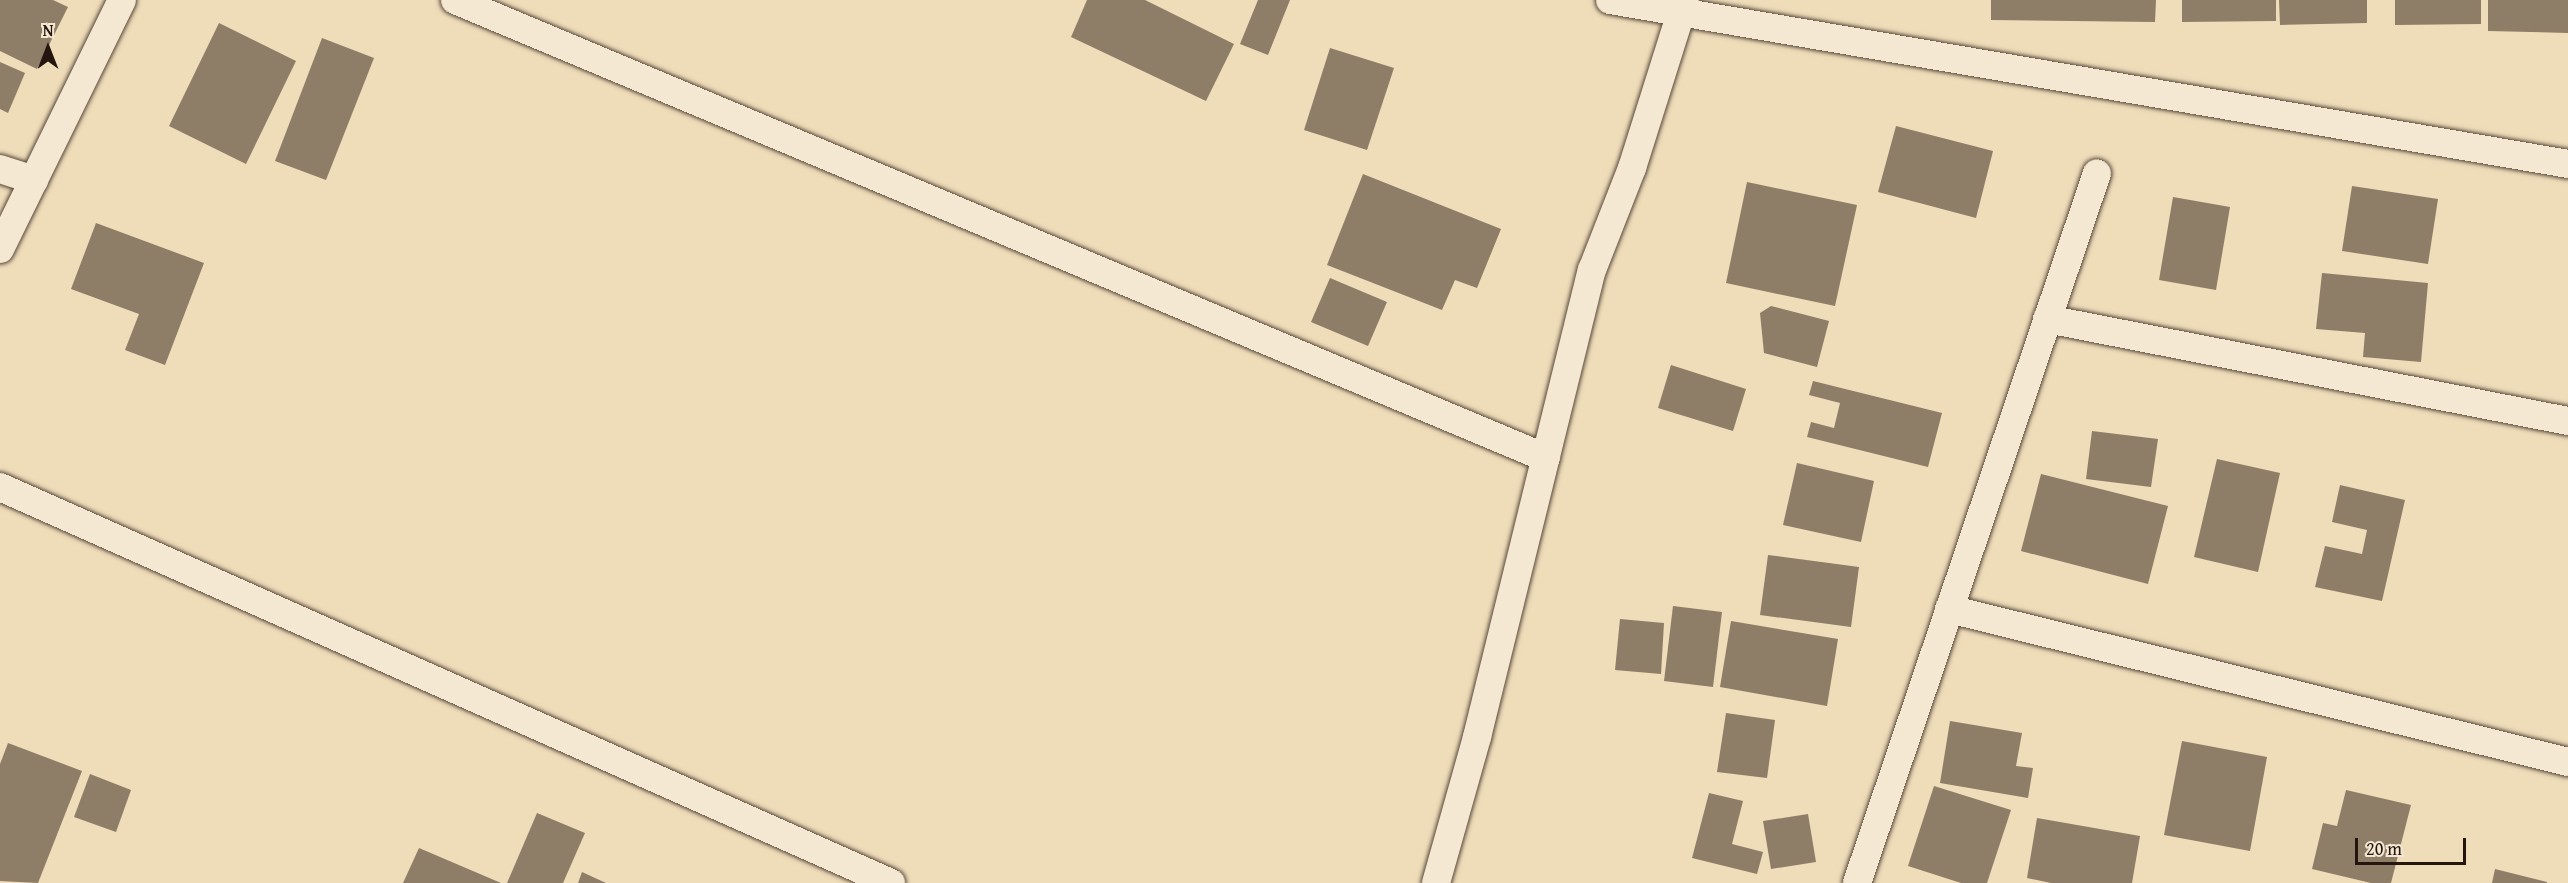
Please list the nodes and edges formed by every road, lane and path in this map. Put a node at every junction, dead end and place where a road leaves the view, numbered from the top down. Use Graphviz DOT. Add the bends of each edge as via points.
graph roads {
  1 [pos="122,0"];
  2 [pos="455,0"];
  3 [pos="1610,0"];
  4 [pos="1684,6"];
  5 [pos="2568,164"];
  6 [pos="0,170"];
  7 [pos="2097,173"];
  8 [pos="34,180"];
  9 [pos="0,249"];
  10 [pos="2047,319"];
  11 [pos="2568,421"];
  12 [pos="1546,458"];
  13 [pos="0,487"];
  14 [pos="1950,609"];
  15 [pos="2568,762"];
  16 [pos="891,883"];
  17 [pos="1436,883"];
  18 [pos="1857,883"];
  1 -- 8 [label="street"];
  2 -- 12 [label="street"];
  3 -- 4 [label="street"];
  4 -- 5 [label="street"];
  4 -- 12 [label="street" via="1632,168 1592,270"];
  6 -- 8 [label="street"];
  7 -- 10 [label="street"];
  8 -- 9 [label="street"];
  10 -- 11 [label="street"];
  10 -- 14 [label="street"];
  12 -- 17 [label="street" via="1480,726"];
  13 -- 16 [label="street"];
  14 -- 15 [label="street"];
  14 -- 18 [label="street"];
}
